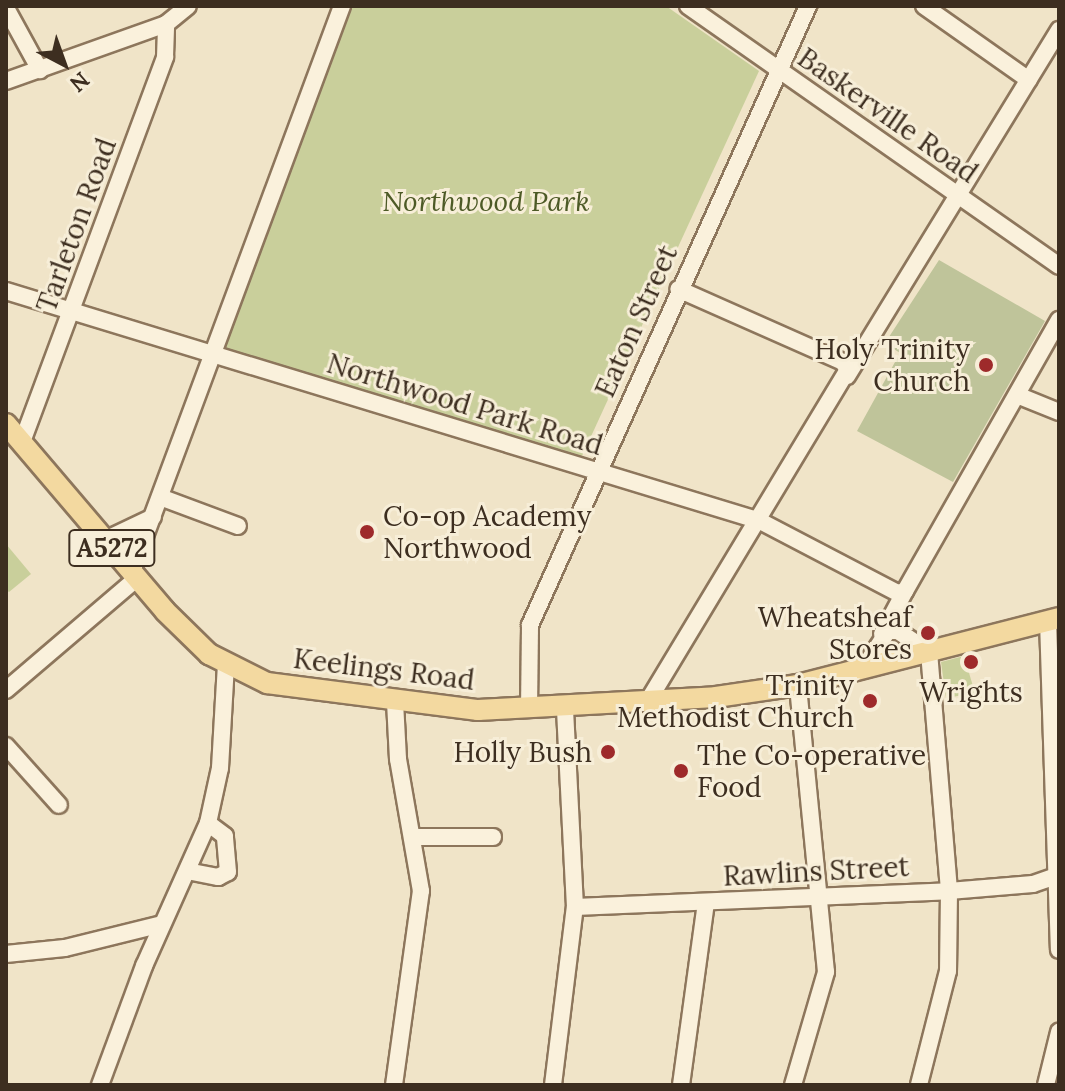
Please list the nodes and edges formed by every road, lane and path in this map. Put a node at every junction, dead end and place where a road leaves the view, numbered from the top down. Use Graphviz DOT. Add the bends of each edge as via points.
graph roads {
  1 [pos="188,6"];
  2 [pos="342,6"];
  3 [pos="688,6"];
  4 [pos="808,6"];
  5 [pos="924,6"];
  6 [pos="6,8"];
  7 [pos="166,24"];
  8 [pos="1059,30"];
  9 [pos="779,69"];
  10 [pos="40,70"];
  11 [pos="1029,80"];
  12 [pos="6,81"];
  13 [pos="959,197"];
  14 [pos="1059,266"];
  15 [pos="678,289"];
  16 [pos="6,291"];
  17 [pos="73,310"];
  18 [pos="1059,320"];
  19 [pos="213,357"];
  20 [pos="847,373"];
  21 [pos="1017,395"];
  22 [pos="1059,412"];
  23 [pos="6,424"];
  24 [pos="22,442"];
  25 [pos="598,471"];
  26 [pos="160,497"];
  27 [pos="760,521"];
  28 [pos="238,526"];
  29 [pos="146,527"];
  30 [pos="105,540"];
  31 [pos="134,574"];
  32 [pos="902,592"];
  33 [pos="1053,619"];
  34 [pos="882,634"];
  35 [pos="929,652"];
  36 [pos="673,661"];
  37 [pos="226,665"];
  38 [pos="863,669"];
  39 [pos="688,670"];
  40 [pos="798,685"];
  41 [pos="6,690"];
  42 [pos="648,701"];
  43 [pos="395,702"];
  44 [pos="565,707"];
  45 [pos="1053,707"];
  46 [pos="529,709"];
  47 [pos="6,746"];
  48 [pos="59,805"];
  49 [pos="208,823"];
  50 [pos="412,837"];
  51 [pos="493,837"];
  52 [pos="187,871"];
  53 [pos="1058,875"];
  54 [pos="949,891"];
  55 [pos="818,896"];
  56 [pos="706,903"];
  57 [pos="575,907"];
  58 [pos="162,924"];
  59 [pos="1059,950"];
  60 [pos="6,954"];
  61 [pos="1059,1032"];
  62 [pos="100,1085"];
  63 [pos="394,1085"];
  64 [pos="553,1085"];
  65 [pos="681,1085"];
  66 [pos="793,1085"];
  67 [pos="919,1085"];
  68 [pos="1046,1085"];
  1 -- 7 [label="street"];
  2 -- 19 [label="street"];
  3 -- 9 [label="street, Baskerville Road"];
  4 -- 9 [label="street, Eaton Street"];
  5 -- 11 [label="street"];
  6 -- 10 [label="street"];
  7 -- 10 [label="street"];
  7 -- 17 [label="street, Tarleton Road" via="165,57"];
  8 -- 11 [label="street"];
  9 -- 13 [label="street, Baskerville Road"];
  9 -- 15 [label="street, Eaton Street"];
  10 -- 12 [label="street"];
  11 -- 13 [label="street"];
  13 -- 14 [label="street, Baskerville Road"];
  13 -- 20 [label="street"];
  15 -- 20 [label="street" via="843,362"];
  15 -- 25 [label="street, Eaton Street"];
  16 -- 17 [label="street, Northwood Park Road"];
  17 -- 19 [label="street, Northwood Park Road"];
  17 -- 24 [label="street, Tarleton Road"];
  18 -- 21 [label="street"];
  19 -- 25 [label="street, Northwood Park Road"];
  19 -- 26 [label="street"];
  20 -- 27 [label="street"];
  21 -- 22 [label="street"];
  21 -- 32 [label="street"];
  23 -- 24 [label="main road, Keelings Road / A5272"];
  24 -- 30 [label="main road, Keelings Road / A5272"];
  25 -- 27 [label="street, Northwood Park Road"];
  25 -- 46 [label="street, Eaton Street" via="530,625"];
  26 -- 28 [label="street"];
  26 -- 29 [label="street"];
  27 -- 32 [label="street, Northwood Park Road"];
  27 -- 36 [label="street"];
  29 -- 30 [label="street"];
  29 -- 31 [label="street"];
  30 -- 31 [label="main road, Keelings Road / A5272"];
  31 -- 37 [label="main road, Keelings Road / A5272" via="165,611"];
  31 -- 41 [label="street"];
  32 -- 34 [label="street"];
  33 -- 35 [label="main road, Keelings Road / A5272"];
  33 -- 45 [label="street"];
  34 -- 35 [label="street" via="898,631"];
  34 -- 38 [label="street"];
  35 -- 38 [label="main road, Keelings Road / A5272"];
  35 -- 54 [label="street"];
  36 -- 39 [label="street"];
  36 -- 42 [label="street"];
  37 -- 43 [label="main road, Keelings Road / A5272" via="267,683"];
  37 -- 49 [label="street" via="220,768"];
  38 -- 40 [label="main road, Keelings Road / A5272"];
  40 -- 42 [label="main road, Keelings Road / A5272"];
  40 -- 55 [label="street"];
  42 -- 44 [label="main road, Keelings Road / A5272"];
  43 -- 46 [label="main road, Keelings Road / A5272"];
  43 -- 50 [label="street" via="398,759"];
  44 -- 46 [label="main road, Keelings Road / A5272"];
  44 -- 57 [label="street"];
  45 -- 53 [label="street"];
  47 -- 48 [label="street"];
  49 -- 52 [label="street"];
  49 -- 52 [label="street" via="225,836 228,872 218,877"];
  50 -- 51 [label="street"];
  50 -- 63 [label="street" via="421,891"];
  52 -- 58 [label="street"];
  53 -- 54 [label="street, Rawlins Street" via="1033,884"];
  53 -- 59 [label="street"];
  54 -- 55 [label="street, Rawlins Street"];
  54 -- 67 [label="street" via="948,971"];
  55 -- 56 [label="street, Rawlins Street"];
  55 -- 66 [label="street" via="826,972"];
  56 -- 57 [label="street, Rawlins Street"];
  56 -- 65 [label="street"];
  57 -- 64 [label="street"];
  58 -- 60 [label="street" via="65,948"];
  58 -- 62 [label="street"];
  61 -- 68 [label="street"];
}
